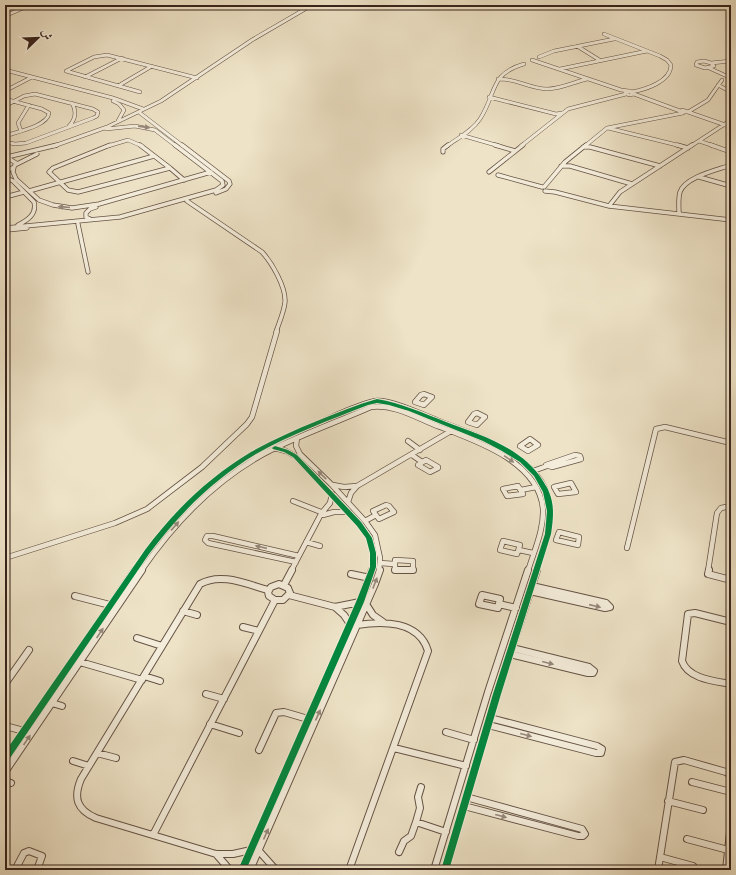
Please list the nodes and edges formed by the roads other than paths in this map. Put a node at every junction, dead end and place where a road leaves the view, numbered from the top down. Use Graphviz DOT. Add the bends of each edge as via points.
graph roads {
  1 [pos="22,5"];
  2 [pos="30,5"];
  3 [pos="312,5"];
  4 [pos="316,5"];
  5 [pos="5,13"];
  6 [pos="5,16"];
  7 [pos="604,34"];
  8 [pos="611,38"];
  9 [pos="246,45"];
  10 [pos="577,46"];
  11 [pos="647,51"];
  12 [pos="538,57"];
  13 [pos="122,58"];
  14 [pos="532,60"];
  15 [pos="601,61"];
  16 [pos="731,62"];
  17 [pos="524,64"];
  18 [pos="712,65"];
  19 [pos="152,66"];
  20 [pos="709,68"];
  21 [pos="565,69"];
  22 [pos="5,72"];
  23 [pos="502,75"];
  24 [pos="731,76"];
  25 [pos="86,77"];
  26 [pos="31,78"];
  27 [pos="197,78"];
  28 [pos="506,79"];
  29 [pos="582,79"];
  30 [pos="498,80"];
  31 [pos="722,80"];
  32 [pos="718,85"];
  33 [pos="118,86"];
  34 [pos="716,89"];
  35 [pos="724,89"];
  36 [pos="5,92"];
  37 [pos="140,92"];
  38 [pos="731,92"];
  39 [pos="631,93"];
  40 [pos="489,97"];
  41 [pos="5,99"];
  42 [pos="14,101"];
  43 [pos="72,103"];
  44 [pos="29,105"];
  45 [pos="5,106"];
  46 [pos="142,111"];
  47 [pos="684,112"];
  48 [pos="559,114"];
  49 [pos="731,120"];
  50 [pos="118,121"];
  51 [pos="724,125"];
  52 [pos="615,126"];
  53 [pos="68,127"];
  54 [pos="731,127"];
  55 [pos="106,128"];
  56 [pos="607,128"];
  57 [pos="617,130"];
  58 [pos="21,131"];
  59 [pos="5,136"];
  60 [pos="461,136"];
  61 [pos="699,140"];
  62 [pos="5,142"];
  63 [pos="588,146"];
  64 [pos="686,149"];
  65 [pos="515,151"];
  66 [pos="443,152"];
  67 [pos="731,152"];
  68 [pos="154,156"];
  69 [pos="6,157"];
  70 [pos="566,162"];
  71 [pos="15,166"];
  72 [pos="561,166"];
  73 [pos="570,166"];
  74 [pos="731,166"];
  75 [pos="659,167"];
  76 [pos="170,168"];
  77 [pos="5,172"];
  78 [pos="489,172"];
  79 [pos="212,173"];
  80 [pos="498,175"];
  81 [pos="5,176"];
  82 [pos="698,177"];
  83 [pos="184,180"];
  84 [pos="59,182"];
  85 [pos="632,184"];
  86 [pos="731,186"];
  87 [pos="545,188"];
  88 [pos="29,191"];
  89 [pos="24,192"];
  90 [pos="5,197"];
  91 [pos="187,201"];
  92 [pos="609,206"];
  93 [pos="679,214"];
  94 [pos="92,219"];
  95 [pos="731,220"];
  96 [pos="78,224"];
  97 [pos="13,226"];
  98 [pos="5,229"];
  99 [pos="88,272"];
  100 [pos="419,404"];
  101 [pos="411,410"];
  102 [pos="472,423"];
  103 [pos="451,431"];
  104 [pos="465,431"];
  105 [pos="297,438"];
  106 [pos="408,441"];
  107 [pos="731,443"];
  108 [pos="275,448"];
  109 [pos="523,449"];
  110 [pos="420,450"];
  111 [pos="514,454"];
  112 [pos="297,455"];
  113 [pos="412,455"];
  114 [pos="422,462"];
  115 [pos="547,466"];
  116 [pos="531,469"];
  117 [pos="523,470"];
  118 [pos="331,484"];
  119 [pos="357,486"];
  120 [pos="536,487"];
  121 [pos="555,489"];
  122 [pos="522,490"];
  123 [pos="545,490"];
  124 [pos="332,494"];
  125 [pos="293,501"];
  126 [pos="348,502"];
  127 [pos="731,506"];
  128 [pos="349,512"];
  129 [pos="323,515"];
  130 [pos="376,516"];
  131 [pos="365,521"];
  132 [pos="548,534"];
  133 [pos="557,536"];
  134 [pos="306,542"];
  135 [pos="320,546"];
  136 [pos="627,548"];
  137 [pos="519,550"];
  138 [pos="533,553"];
  139 [pos="299,556"];
  140 [pos="5,558"];
  141 [pos="296,562"];
  142 [pos="380,563"];
  143 [pos="394,564"];
  144 [pos="351,574"];
  145 [pos="370,578"];
  146 [pos="731,580"];
  147 [pos="284,585"];
  148 [pos="531,588"];
  149 [pos="268,590"];
  150 [pos="118,593"];
  151 [pos="126,595"];
  152 [pos="289,595"];
  153 [pos="76,596"];
  154 [pos="576,599"];
  155 [pos="275,600"];
  156 [pos="360,602"];
  157 [pos="366,604"];
  158 [pos="499,604"];
  159 [pos="110,605"];
  160 [pos="335,607"];
  161 [pos="516,608"];
  162 [pos="183,612"];
  163 [pos="197,615"];
  164 [pos="385,622"];
  165 [pos="731,622"];
  166 [pos="350,624"];
  167 [pos="357,625"];
  168 [pos="243,627"];
  169 [pos="259,631"];
  170 [pos="137,638"];
  171 [pos="343,640"];
  172 [pos="350,641"];
  173 [pos="162,646"];
  174 [pos="29,650"];
  175 [pos="511,651"];
  176 [pos="80,662"];
  177 [pos="561,663"];
  178 [pos="143,678"];
  179 [pos="160,681"];
  180 [pos="5,684"];
  181 [pos="731,684"];
  182 [pos="488,692"];
  183 [pos="206,694"];
  184 [pos="497,694"];
  185 [pos="224,699"];
  186 [pos="52,703"];
  187 [pos="62,706"];
  188 [pos="490,718"];
  189 [pos="308,719"];
  190 [pos="210,724"];
  191 [pos="488,725"];
  192 [pos="9,726"];
  193 [pos="24,731"];
  194 [pos="446,732"];
  195 [pos="239,733"];
  196 [pos="569,739"];
  197 [pos="474,740"];
  198 [pos="568,746"];
  199 [pos="394,748"];
  200 [pos="259,750"];
  201 [pos="97,753"];
  202 [pos="116,758"];
  203 [pos="5,759"];
  204 [pos="73,761"];
  205 [pos="89,766"];
  206 [pos="466,766"];
  207 [pos="5,772"];
  208 [pos="731,775"];
  209 [pos="692,782"];
  210 [pos="421,786"];
  211 [pos="731,792"];
  212 [pos="466,797"];
  213 [pos="668,801"];
  214 [pos="464,806"];
  215 [pos="703,810"];
  216 [pos="416,822"];
  217 [pos="553,822"];
  218 [pos="731,823"];
  219 [pos="551,830"];
  220 [pos="446,832"];
  221 [pos="153,835"];
  222 [pos="687,839"];
  223 [pos="251,850"];
  224 [pos="259,851"];
  225 [pos="399,852"];
  226 [pos="216,854"];
  227 [pos="729,855"];
  228 [pos="660,857"];
  229 [pos="693,866"];
  230 [pos="15,870"];
  231 [pos="36,870"];
  232 [pos="230,870"];
  233 [pos="242,870"];
  234 [pos="250,870"];
  235 [pos="276,870"];
  236 [pos="349,870"];
  237 [pos="434,870"];
  238 [pos="445,870"];
  239 [pos="658,870"];
  240 [pos="726,870"];
  1 -- 5 [label="street"];
  2 -- 6 [label="street"];
  3 -- 9 [label="street"];
  4 -- 9 [label="street"];
  7 -- 8 [label="street"];
  8 -- 10 [label="street"];
  8 -- 11 [label="street"];
  9 -- 27 [label="street"];
  9 -- 46 [label="street" via="206,75 163,102"];
  10 -- 12 [label="street"];
  10 -- 15 [label="street"];
  11 -- 15 [label="street"];
  11 -- 39 [label="street" via="667,60 672,68 658,84"];
  13 -- 19 [label="street"];
  13 -- 25 [label="street"];
  13 -- 25 [label="street" via="100,55 66,71"];
  14 -- 21 [label="street"];
  15 -- 21 [label="street"];
  16 -- 18 [label="street"];
  17 -- 23 [label="street"];
  18 -- 20 [label="street"];
  18 -- 20 [label="street" via="702,61 696,63 699,67"];
  18 -- 24 [label="street"];
  19 -- 27 [label="street"];
  19 -- 33 [label="street"];
  20 -- 24 [label="street"];
  21 -- 29 [label="street"];
  22 -- 26 [label="street"];
  23 -- 28 [label="street"];
  23 -- 30 [label="street"];
  25 -- 33 [label="street"];
  26 -- 36 [label="street"];
  26 -- 46 [label="street" via="113,98"];
  26 -- 50 [label="street" via="115,102 124,110"];
  27 -- 46 [label="street"];
  28 -- 29 [label="street" via="550,89"];
  28 -- 30 [label="street"];
  29 -- 39 [label="street"];
  30 -- 40 [label="street"];
  31 -- 32 [label="street"];
  32 -- 34 [label="street"];
  32 -- 35 [label="street"];
  33 -- 37 [label="street"];
  34 -- 35 [label="street"];
  34 -- 47 [label="street" via="708,100"];
  35 -- 38 [label="street"];
  39 -- 47 [label="street"];
  39 -- 48 [label="street" via="572,107"];
  40 -- 48 [label="street"];
  40 -- 60 [label="street" via="479,120"];
  41 -- 42 [label="street"];
  42 -- 43 [label="street" via="35,94"];
  42 -- 44 [label="street"];
  42 -- 45 [label="street"];
  43 -- 53 [label="street" via="75,117"];
  43 -- 53 [label="street" via="97,110 98,114"];
  44 -- 58 [label="street" via="18,123"];
  44 -- 58 [label="street" via="46,111 49,116 45,122"];
  46 -- 50 [label="street"];
  46 -- 55 [label="street"];
  46 -- 91 [label="street" via="230,182 230,186 225,190"];
  47 -- 51 [label="street"];
  47 -- 52 [label="street"];
  48 -- 65 [label="street"];
  49 -- 51 [label="street"];
  50 -- 69 [label="street" via="35,152"];
  51 -- 54 [label="street"];
  51 -- 61 [label="street"];
  52 -- 56 [label="street"];
  52 -- 57 [label="street"];
  53 -- 62 [label="street" via="26,143"];
  55 -- 71 [label="street" via="32,156"];
  55 -- 79 [label="street, one-way" via="135,126 155,130"];
  56 -- 57 [label="street"];
  56 -- 63 [label="street"];
  57 -- 64 [label="street"];
  58 -- 59 [label="street"];
  60 -- 65 [label="street"];
  60 -- 66 [label="street" via="443,149"];
  61 -- 64 [label="street"];
  61 -- 67 [label="street"];
  63 -- 70 [label="street" via="583,147"];
  63 -- 75 [label="street"];
  64 -- 75 [label="street"];
  65 -- 78 [label="street"];
  68 -- 76 [label="street"];
  68 -- 84 [label="street"];
  68 -- 84 [label="street" via="133,141 123,141 51,169 49,173"];
  69 -- 71 [label="street" via="13,160"];
  70 -- 72 [label="street"];
  70 -- 73 [label="street"];
  71 -- 77 [label="street"];
  71 -- 88 [label="street" via="14,175"];
  72 -- 73 [label="street"];
  72 -- 87 [label="street"];
  73 -- 85 [label="street"];
  74 -- 82 [label="street"];
  75 -- 85 [label="street"];
  76 -- 83 [label="street"];
  76 -- 84 [label="street" via="80,192 70,190"];
  79 -- 83 [label="street"];
  79 -- 94 [label="street" via="92,208 85,214"];
  79 -- 94 [label="street" via="224,183 218,189 131,214"];
  80 -- 87 [label="street"];
  81 -- 89 [label="street"];
  82 -- 86 [label="street"];
  82 -- 93 [label="street" via="681,188"];
  83 -- 88 [label="street, one-way" via="77,208 48,204"];
  84 -- 88 [label="street"];
  85 -- 92 [label="street" via="618,194"];
  87 -- 92 [label="street"];
  89 -- 90 [label="street"];
  89 -- 97 [label="street" via="34,202 36,210 27,220"];
  91 -- 96 [label="street" via="129,218"];
  91 -- 140 [label="street" via="262,252 270,261 284,290 284,310 251,419 202,467 147,509 114,523"];
  92 -- 93 [label="street"];
  93 -- 95 [label="street"];
  94 -- 97 [label="street"];
  96 -- 98 [label="street"];
  96 -- 99 [label="street"];
  97 -- 98 [label="street"];
  100 -- 101 [label="street"];
  101 -- 104 [label="street"];
  101 -- 150 [label="street" via="389,402 369,403 278,441 248,457 213,481 181,510 156,539"];
  102 -- 104 [label="street"];
  103 -- 105 [label="street" via="378,406"];
  103 -- 110 [label="street"];
  103 -- 117 [label="street, one-way" via="492,449"];
  104 -- 111 [label="street" via="487,439"];
  105 -- 108 [label="street"];
  105 -- 112 [label="street"];
  106 -- 110 [label="street"];
  107 -- 136 [label="street" via="665,427 656,429"];
  108 -- 112 [label="street"];
  151 -- 108 [label="street, one-way" via="161,543 189,511 239,469"];
  109 -- 111 [label="street"];
  110 -- 113 [label="street"];
  111 -- 116 [label="street"];
  118 -- 112 [label="street, one-way"];
  112 -- 124 [label="street"];
  113 -- 114 [label="street"];
  113 -- 119 [label="street"];
  115 -- 115 [label="street" via="579,460 581,457 575,455"];
  115 -- 116 [label="street"];
  116 -- 117 [label="street"];
  116 -- 123 [label="street"];
  117 -- 120 [label="street"];
  118 -- 119 [label="street"];
  118 -- 126 [label="street"];
  119 -- 126 [label="street"];
  120 -- 122 [label="street"];
  120 -- 138 [label="street" via="543,519"];
  121 -- 123 [label="street"];
  123 -- 132 [label="street" via="551,511"];
  124 -- 128 [label="street"];
  124 -- 129 [label="street"];
  125 -- 129 [label="street"];
  126 -- 131 [label="street"];
  127 -- 146 [label="street" via="721,508 717,513 708,574"];
  128 -- 129 [label="street"];
  128 -- 145 [label="street" via="363,528 371,543 374,559"];
  129 -- 134 [label="street"];
  130 -- 131 [label="street"];
  131 -- 142 [label="street" via="377,541"];
  132 -- 133 [label="street"];
  132 -- 148 [label="street"];
  134 -- 135 [label="street"];
  134 -- 139 [label="street"];
  137 -- 138 [label="street"];
  138 -- 161 [label="street"];
  139 -- 141 [label="street"];
  139 -- 141 [label="street, one-way" via="213,536 207,536 205,540 208,543"];
  141 -- 147 [label="street"];
  142 -- 143 [label="street"];
  157 -- 142 [label="street, one-way" via="377,579"];
  144 -- 145 [label="street"];
  145 -- 156 [label="street"];
  147 -- 149 [label="street" via="276,585"];
  147 -- 152 [label="street" via="289,589"];
  148 -- 154 [label="street"];
  148 -- 175 [label="street"];
  149 -- 155 [label="street" via="269,596"];
  149 -- 162 [label="street" via="212,578 200,584"];
  150 -- 151 [label="street"];
  150 -- 159 [label="street"];
  176 -- 151 [label="street, one-way"];
  152 -- 155 [label="street" via="283,600"];
  152 -- 160 [label="street"];
  153 -- 159 [label="street"];
  154 -- 154 [label="street, one-way" via="605,608 610,607 608,603"];
  155 -- 169 [label="street"];
  156 -- 160 [label="street"];
  156 -- 166 [label="street"];
  157 -- 164 [label="street" via="373,615"];
  157 -- 167 [label="street"];
  158 -- 161 [label="street"];
  159 -- 193 [label="street"];
  160 -- 166 [label="street"];
  161 -- 182 [label="street"];
  162 -- 163 [label="street"];
  162 -- 173 [label="street"];
  164 -- 167 [label="street"];
  164 -- 199 [label="street" via="414,631 423,638 428,647"];
  165 -- 181 [label="street" via="695,613 688,614 682,661 688,672"];
  166 -- 171 [label="street"];
  167 -- 172 [label="street"];
  168 -- 169 [label="street"];
  169 -- 185 [label="street"];
  170 -- 173 [label="street"];
  171 -- 172 [label="street"];
  171 -- 189 [label="street"];
  224 -- 172 [label="street, one-way"];
  173 -- 178 [label="street"];
  174 -- 180 [label="street"];
  175 -- 177 [label="street"];
  175 -- 184 [label="street"];
  176 -- 178 [label="street"];
  176 -- 186 [label="street"];
  177 -- 177 [label="street" via="588,673 594,671 592,668"];
  178 -- 179 [label="street"];
  178 -- 201 [label="street"];
  182 -- 184 [label="street"];
  182 -- 197 [label="street"];
  183 -- 185 [label="street"];
  184 -- 188 [label="street"];
  185 -- 190 [label="street"];
  186 -- 187 [label="street"];
  207 -- 186 [label="street, one-way"];
  188 -- 191 [label="street"];
  188 -- 196 [label="street"];
  189 -- 200 [label="street" via="284,712 276,713"];
  189 -- 223 [label="street"];
  190 -- 195 [label="street"];
  190 -- 221 [label="street"];
  191 -- 198 [label="street, one-way"];
  191 -- 212 [label="street"];
  192 -- 193 [label="street"];
  193 -- 203 [label="street"];
  194 -- 197 [label="street"];
  196 -- 198 [label="street"];
  196 -- 198 [label="street" via="600,747 602,751 596,753"];
  197 -- 206 [label="street"];
  199 -- 206 [label="street"];
  199 -- 236 [label="street"];
  201 -- 202 [label="street"];
  201 -- 205 [label="street"];
  204 -- 205 [label="street"];
  205 -- 221 [label="street" via="78,784 76,793 82,811 96,818"];
  206 -- 220 [label="street"];
  208 -- 213 [label="street" via="684,760 676,761"];
  209 -- 211 [label="street"];
  210 -- 216 [label="street" via="418,797 420,808"];
  212 -- 214 [label="street"];
  212 -- 217 [label="street"];
  213 -- 215 [label="street"];
  213 -- 228 [label="street"];
  214 -- 219 [label="street, one-way"];
  214 -- 238 [label="street"];
  216 -- 220 [label="street"];
  216 -- 225 [label="street" via="411,836"];
  217 -- 219 [label="street"];
  217 -- 219 [label="street" via="582,830 585,834 578,836"];
  218 -- 227 [label="street"];
  220 -- 237 [label="street"];
  221 -- 226 [label="street"];
  222 -- 227 [label="street"];
  223 -- 226 [label="street"];
  223 -- 233 [label="street"];
  224 -- 234 [label="street"];
  224 -- 235 [label="street"];
  226 -- 232 [label="street"];
  227 -- 240 [label="street"];
  228 -- 229 [label="street"];
  228 -- 239 [label="street"];
  230 -- 231 [label="street" via="24,853 29,851 42,856"];
}
